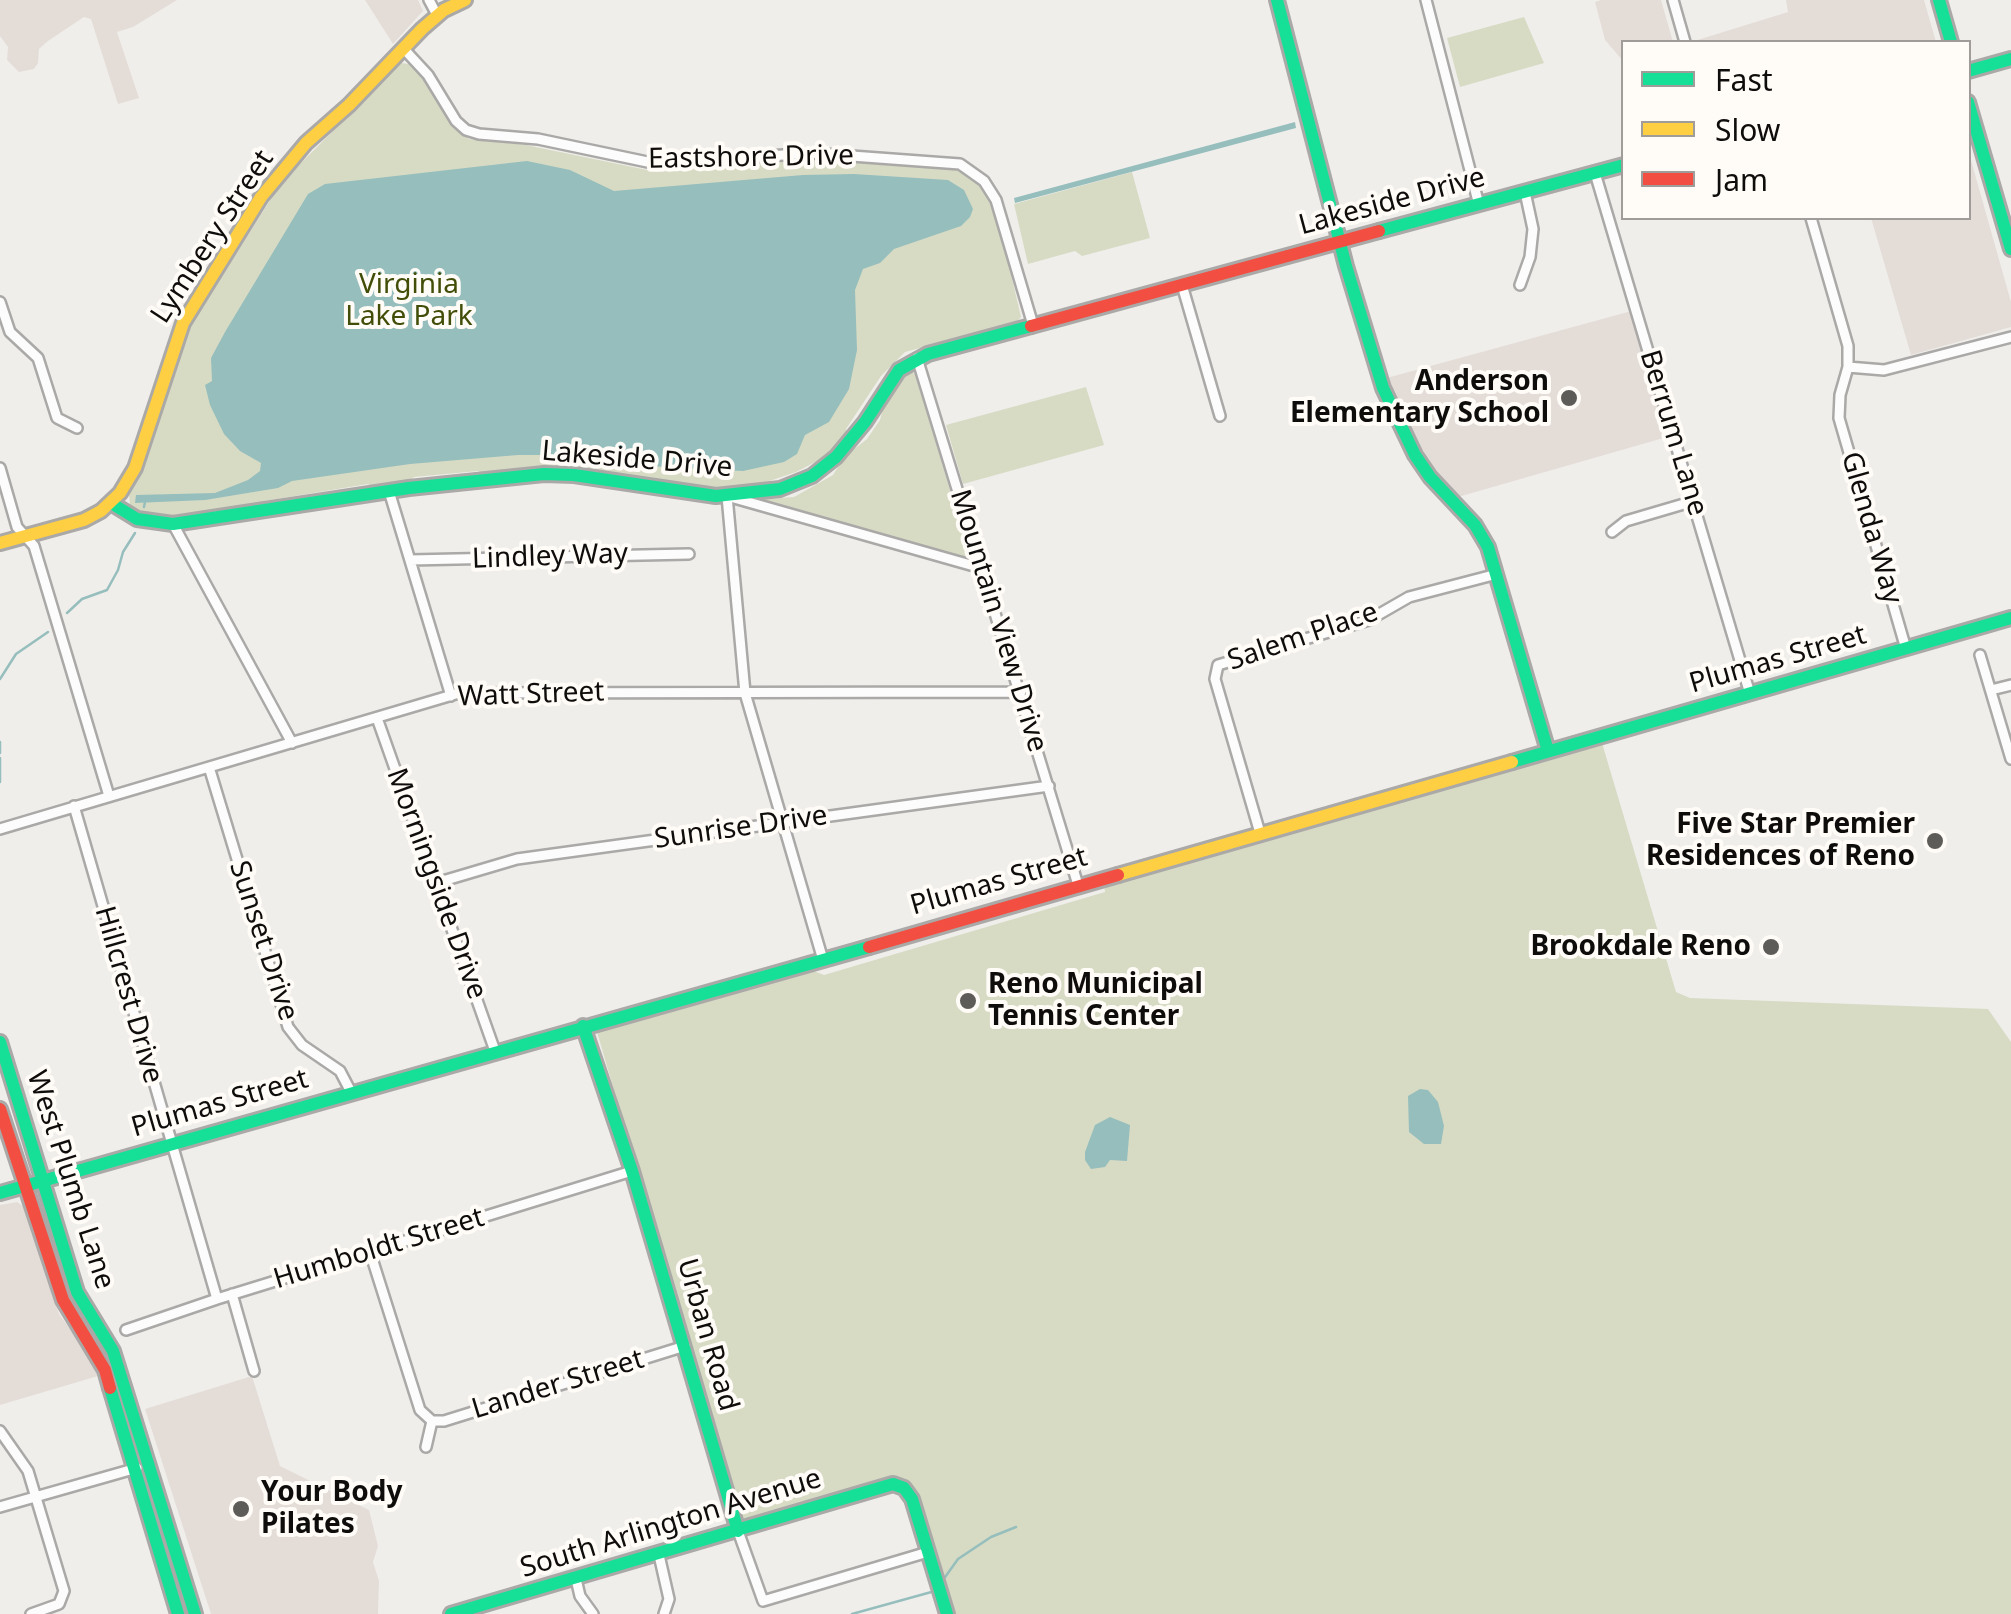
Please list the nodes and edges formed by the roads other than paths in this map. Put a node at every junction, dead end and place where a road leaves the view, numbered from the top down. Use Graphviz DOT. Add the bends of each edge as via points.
graph roads {
  1 [pos="429,0"];
  2 [pos="465,0"];
  3 [pos="1278,0"];
  4 [pos="1426,0"];
  5 [pos="1672,0"];
  6 [pos="1939,0"];
  7 [pos="436,16"];
  8 [pos="1683,40"];
  9 [pos="1950,40"];
  10 [pos="403,48"];
  11 [pos="2011,59"];
  12 [pos="1971,70"];
  13 [pos="1971,112"];
  14 [pos="1621,166"];
  15 [pos="1595,173"];
  16 [pos="1525,192"];
  17 [pos="1479,205"];
  18 [pos="1812,220"];
  19 [pos="1340,242"];
  20 [pos="2011,249"];
  21 [pos="1182,285"];
  22 [pos="1520,285"];
  23 [pos="0,302"];
  24 [pos="1033,325"];
  25 [pos="2011,337"];
  26 [pos="916,358"];
  27 [pos="1848,367"];
  28 [pos="1220,416"];
  29 [pos="77,428"];
  30 [pos="0,468"];
  31 [pos="388,491"];
  32 [pos="727,496"];
  33 [pos="1694,501"];
  34 [pos="111,503"];
  35 [pos="173,524"];
  36 [pos="1612,532"];
  37 [pos="25,536"];
  38 [pos="0,544"];
  39 [pos="690,554"];
  40 [pos="410,560"];
  41 [pos="981,568"];
  42 [pos="1496,574"];
  43 [pos="2011,618"];
  44 [pos="1906,649"];
  45 [pos="1980,655"];
  46 [pos="2011,686"];
  47 [pos="1991,690"];
  48 [pos="1021,692"];
  49 [pos="744,693"];
  50 [pos="1750,694"];
  51 [pos="451,696"];
  52 [pos="376,718"];
  53 [pos="292,743"];
  54 [pos="1548,751"];
  55 [pos="2011,759"];
  56 [pos="209,767"];
  57 [pos="1049,786"];
  58 [pos="109,796"];
  59 [pos="74,806"];
  60 [pos="783,822"];
  61 [pos="0,828"];
  62 [pos="1260,833"];
  63 [pos="436,883"];
  64 [pos="1078,885"];
  65 [pos="823,960"];
  66 [pos="600,1021"];
  67 [pos="583,1026"];
  68 [pos="0,1042"];
  69 [pos="495,1050"];
  70 [pos="604,1082"];
  71 [pos="351,1092"];
  72 [pos="0,1109"];
  73 [pos="172,1144"];
  74 [pos="632,1171"];
  75 [pos="42,1182"];
  76 [pos="25,1186"];
  77 [pos="0,1193"];
  78 [pos="370,1252"];
  79 [pos="232,1294"];
  80 [pos="217,1299"];
  81 [pos="126,1330"];
  82 [pos="685,1346"];
  83 [pos="254,1371"];
  84 [pos="432,1421"];
  85 [pos="0,1431"];
  86 [pos="426,1447"];
  87 [pos="149,1464"];
  88 [pos="134,1469"];
  89 [pos="37,1497"];
  90 [pos="0,1507"];
  91 [pos="738,1531"];
  92 [pos="928,1552"];
  93 [pos="659,1555"];
  94 [pos="576,1579"];
  95 [pos="31,1614"];
  96 [pos="178,1614"];
  97 [pos="196,1614"];
  98 [pos="454,1614"];
  99 [pos="593,1614"];
  100 [pos="664,1614"];
  101 [pos="947,1614"];
  1 -- 7 [label="street"];
  2 -- 7 [label="street, Lymbery Street"];
  3 -- 19 [label="street"];
  4 -- 17 [label="street"];
  5 -- 8 [label="street"];
  6 -- 9 [label="street"];
  7 -- 10 [label="street, Lymbery Street"];
  10 -- 24 [label="street, Eastshore Drive" via="456,121 479,134 657,164 812,153 960,164 984,180 996,200"];
  10 -- 34 [label="street, Lymbery Street" via="306,143 262,197 183,323 135,468"];
  11 -- 12 [label="street"];
  13 -- 20 [label="street"];
  14 -- 15 [label="street, Lakeside Drive"];
  15 -- 16 [label="street, Lakeside Drive"];
  15 -- 33 [label="street, Berrum Lane"];
  16 -- 17 [label="street, Lakeside Drive"];
  16 -- 22 [label="street" via="1533,229"];
  17 -- 19 [label="street, Lakeside Drive"];
  18 -- 27 [label="street" via="1848,346"];
  19 -- 21 [label="street, Lakeside Drive"];
  19 -- 42 [label="street" via="1394,415 1430,477 1482,535"];
  21 -- 24 [label="street, Lakeside Drive"];
  21 -- 28 [label="street"];
  23 -- 29 [label="street" via="10,332 38,358 57,418"];
  24 -- 26 [label="street, Lakeside Drive"];
  25 -- 27 [label="street" via="1884,370"];
  26 -- 32 [label="street, Lakeside Drive" via="824,468 780,489"];
  26 -- 41 [label="street, Mountain View Drive"];
  27 -- 44 [label="street, Glenda Way" via="1839,407"];
  30 -- 37 [label="street"];
  31 -- 32 [label="street, Lakeside Drive" via="544,474"];
  31 -- 35 [label="street, Lakeside Drive"];
  31 -- 40 [label="street"];
  32 -- 41 [label="street"];
  32 -- 49 [label="street"];
  33 -- 36 [label="street" via="1626,520"];
  33 -- 50 [label="street, Berrum Lane"];
  34 -- 35 [label="street, Lakeside Drive" via="136,519"];
  34 -- 37 [label="street" via="84,520"];
  35 -- 53 [label="street"];
  37 -- 38 [label="street"];
  37 -- 58 [label="street" via="34,546"];
  39 -- 40 [label="street, Lindley Way"];
  40 -- 51 [label="street"];
  41 -- 48 [label="street, Mountain View Drive"];
  42 -- 54 [label="street"];
  42 -- 62 [label="street, Salem Place" via="1218,664 1215,679"];
  43 -- 44 [label="street, Plumas Street"];
  44 -- 50 [label="street, Plumas Street"];
  45 -- 47 [label="street"];
  46 -- 47 [label="street"];
  47 -- 55 [label="street"];
  48 -- 49 [label="street, Watt Street"];
  48 -- 57 [label="street, Mountain View Drive"];
  49 -- 51 [label="street, Watt Street"];
  49 -- 60 [label="street"];
  50 -- 54 [label="street, Plumas Street"];
  51 -- 52 [label="street, Watt Street"];
  52 -- 53 [label="street, Watt Street"];
  52 -- 63 [label="street, Morningside Drive"];
  53 -- 56 [label="street, Watt Street"];
  54 -- 62 [label="street, Plumas Street"];
  56 -- 58 [label="street, Watt Street"];
  56 -- 71 [label="street, Sunset Drive" via="288,1026 302,1045 340,1071"];
  57 -- 60 [label="street, Sunrise Drive"];
  57 -- 64 [label="street, Mountain View Drive"];
  58 -- 59 [label="street, Watt Street"];
  59 -- 61 [label="street, Watt Street"];
  59 -- 73 [label="street, Hillcrest Drive"];
  60 -- 63 [label="street, Sunrise Drive" via="517,859"];
  60 -- 65 [label="street"];
  62 -- 64 [label="street, Plumas Street"];
  63 -- 69 [label="street, Morningside Drive"];
  64 -- 65 [label="street, Plumas Street"];
  65 -- 66 [label="street, Plumas Street"];
  66 -- 67 [label="street, Plumas Street"];
  66 -- 70 [label="street, Urban Road"];
  67 -- 69 [label="street, Plumas Street"];
  67 -- 70 [label="street, Urban Road"];
  68 -- 75 [label="street, West Plumb Lane"];
  69 -- 71 [label="street, Plumas Street"];
  70 -- 74 [label="street, Urban Road"];
  71 -- 73 [label="street, Plumas Street"];
  72 -- 76 [label="street, West Plumb Lane"];
  73 -- 75 [label="street, Plumas Street"];
  73 -- 80 [label="street, Hillcrest Drive"];
  74 -- 78 [label="street, Humboldt Street"];
  74 -- 82 [label="street, Urban Road"];
  75 -- 76 [label="street, Plumas Street"];
  75 -- 87 [label="street, West Plumb Lane" via="77,1292 117,1361"];
  76 -- 77 [label="street, Plumas Street"];
  76 -- 88 [label="street, West Plumb Lane" via="63,1300 105,1370"];
  78 -- 79 [label="street, Humboldt Street"];
  78 -- 84 [label="street" via="420,1410"];
  79 -- 80 [label="street, Humboldt Street"];
  79 -- 83 [label="street"];
  80 -- 81 [label="street, Humboldt Street"];
  82 -- 84 [label="street, Lander Street"];
  82 -- 91 [label="street, Urban Road"];
  84 -- 86 [label="street"];
  85 -- 89 [label="street" via="24,1462"];
  87 -- 88 [label="street"];
  87 -- 97 [label="street, West Plumb Lane"];
  88 -- 89 [label="street"];
  88 -- 96 [label="street, West Plumb Lane"];
  89 -- 90 [label="street"];
  89 -- 95 [label="street" via="63,1585 62,1600"];
  91 -- 92 [label="street, South Arlington Avenue" via="888,1486 904,1488 912,1500"];
  91 -- 92 [label="street, Urban Road" via="763,1601"];
  91 -- 93 [label="street, South Arlington Avenue"];
  92 -- 101 [label="street"];
  93 -- 94 [label="street, South Arlington Avenue"];
  93 -- 100 [label="street" via="669,1600"];
  94 -- 98 [label="street, South Arlington Avenue"];
  94 -- 99 [label="street"];
}
